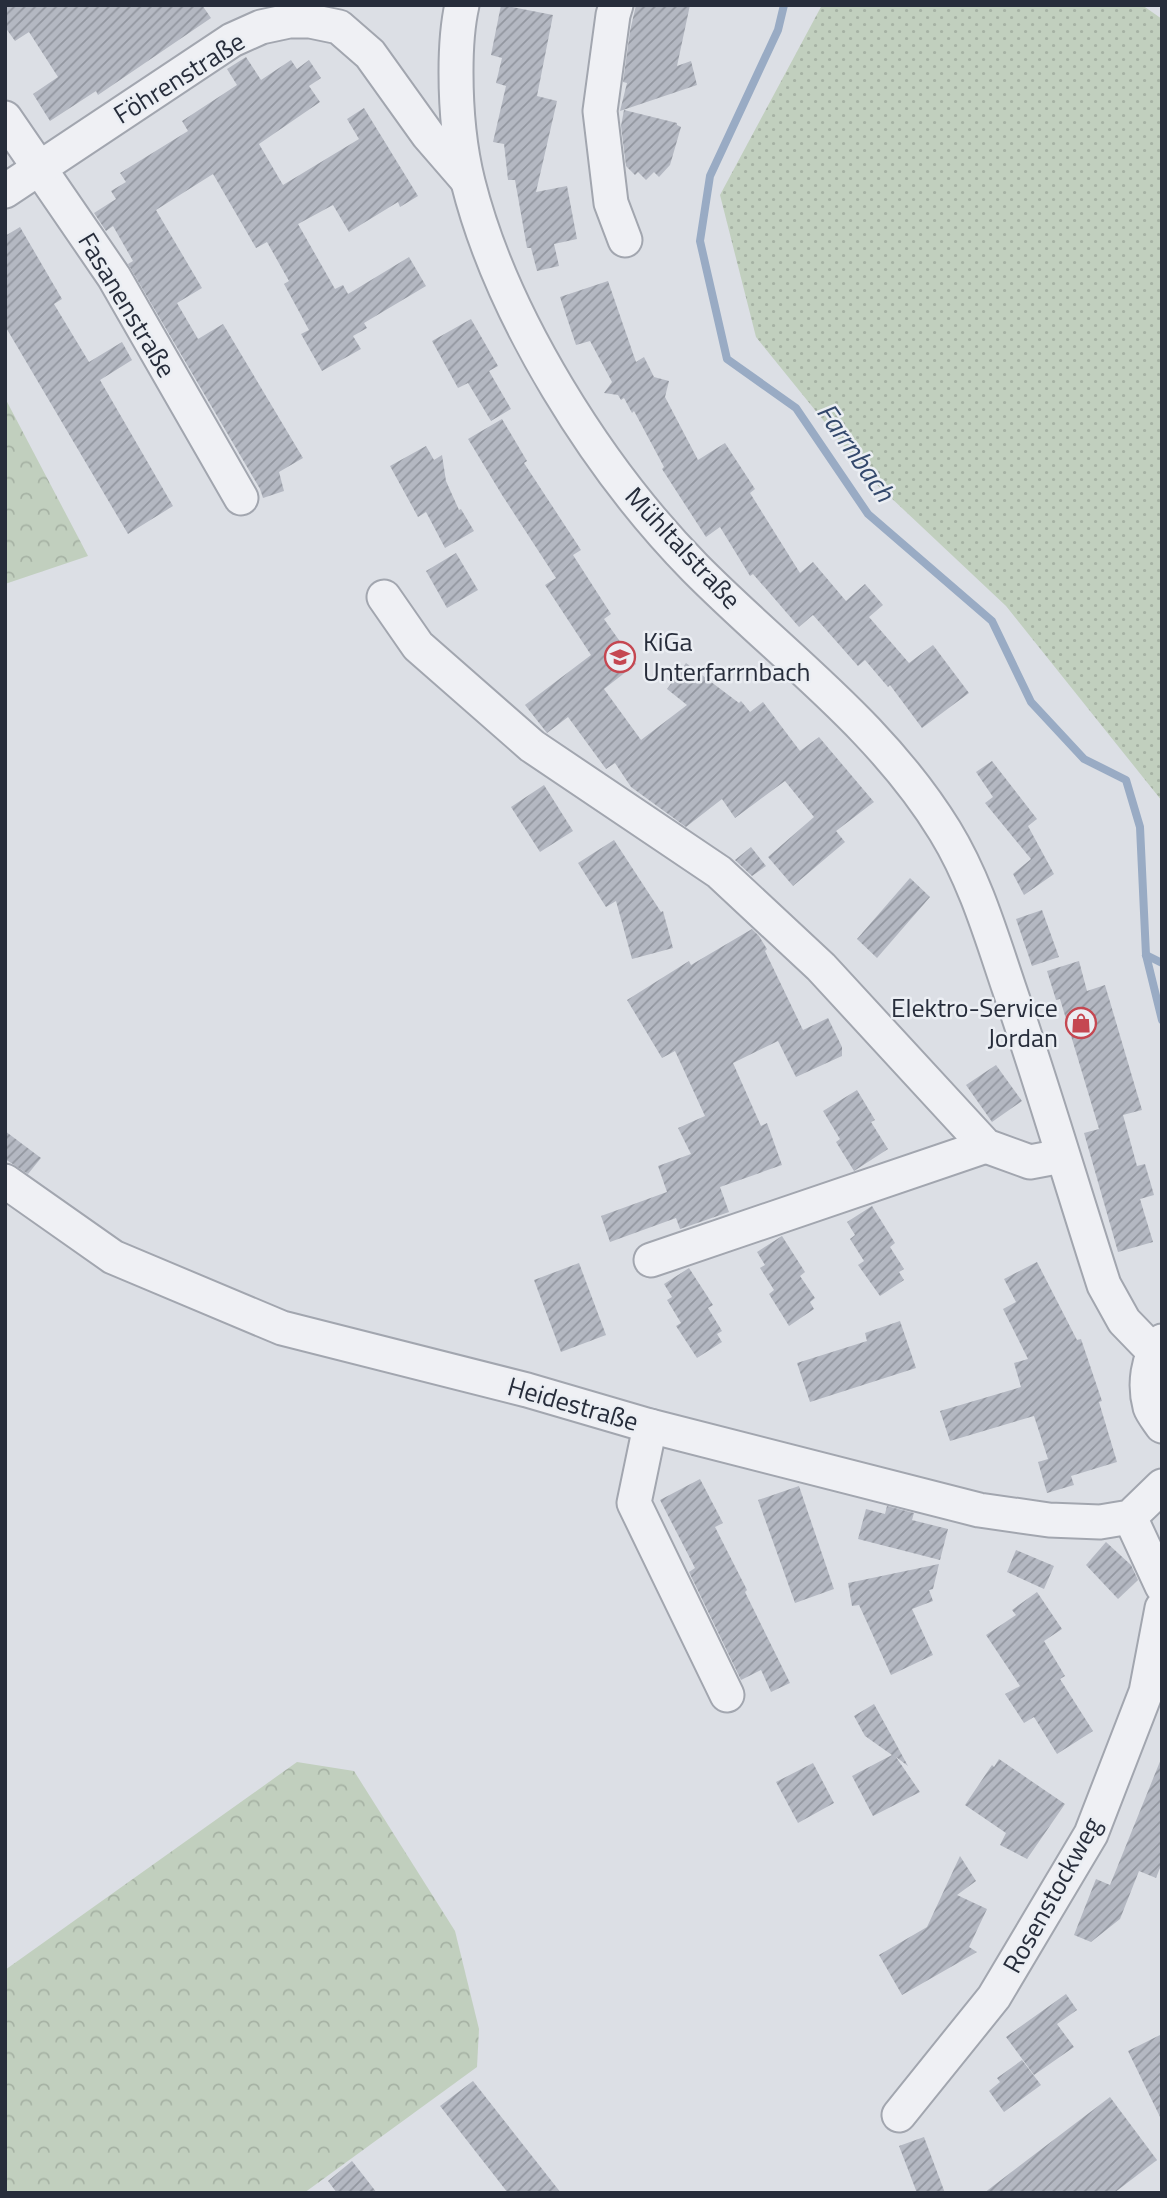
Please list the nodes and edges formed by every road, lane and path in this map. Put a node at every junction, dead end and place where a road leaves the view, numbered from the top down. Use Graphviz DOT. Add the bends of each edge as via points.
graph roads {
  1 [pos="462,5"];
  2 [pos="616,5"];
  3 [pos="5,118"];
  4 [pos="40,168"];
  5 [pos="467,180"];
  6 [pos="5,191"];
  7 [pos="625,240"];
  8 [pos="242,498"];
  9 [pos="384,597"];
  10 [pos="986,1146"];
  11 [pos="1062,1156"];
  12 [pos="5,1181"];
  13 [pos="652,1260"];
  14 [pos="1157,1346"];
  15 [pos="650,1426"];
  16 [pos="1162,1426"];
  17 [pos="1162,1486"];
  18 [pos="1130,1517"];
  19 [pos="1162,1586"];
  20 [pos="1162,1608"];
  21 [pos="727,1695"];
  22 [pos="899,2115"];
  1 -- 5 [label="street, Mühltalstraße" via="456,88"];
  2 -- 7 [label="street" via="600,111 611,203"];
  3 -- 4 [label="street, Fasanenstraße"];
  4 -- 5 [label="street, Föhrenstraße" via="232,40 261,27 310,21 339,27 370,54"];
  4 -- 6 [label="street, Föhrenstraße"];
  4 -- 8 [label="street, Fasanenstraße" via="114,277"];
  5 -- 11 [label="street, Mühltalstraße" via="507,292 593,443 661,532 697,570 866,728 944,830 980,903"];
  9 -- 10 [label="street" via="418,646 532,746 719,872 821,967"];
  10 -- 11 [label="street" via="1030,1162"];
  10 -- 13 [label="street"];
  11 -- 14 [label="street, Mühltalstraße" via="1104,1285 1124,1321"];
  12 -- 15 [label="street, Heidestraße" via="113,1257 282,1328"];
  14 -- 16 [label="street" via="1147,1378 1150,1407"];
  15 -- 18 [label="street, Heidestraße" via="979,1510 1049,1520 1100,1522"];
  15 -- 21 [label="street" via="634,1503"];
  17 -- 18 [label="street"];
  18 -- 19 [label="street"];
  20 -- 22 [label="street, Rosenstockweg" via="1146,1692 1091,1834 994,1997"];
}
